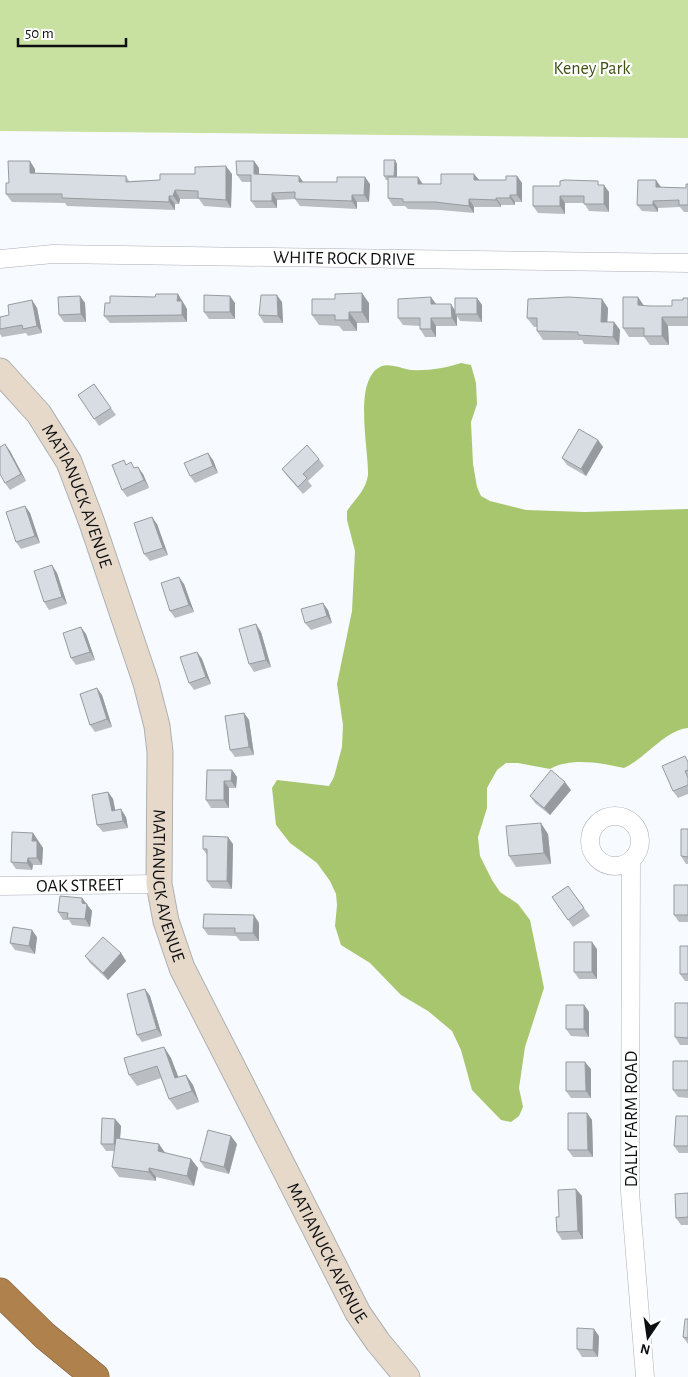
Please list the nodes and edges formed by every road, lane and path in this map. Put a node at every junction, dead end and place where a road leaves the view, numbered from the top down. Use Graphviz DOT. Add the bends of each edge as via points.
graph roads {
  1 [pos="0,259"];
  2 [pos="688,263"];
  3 [pos="0,371"];
  4 [pos="631,860"];
  5 [pos="159,884"];
  6 [pos="0,886"];
  7 [pos="0,1292"];
  8 [pos="95,1377"];
  9 [pos="407,1377"];
  10 [pos="645,1377"];
  1 -- 2 [label="street, WHITE ROCK DRIVE" via="52,254"];
  3 -- 5 [label="street, MATIANUCK AVENUE" via="39,414 69,462 146,683 157,726 160,759"];
  4 -- 10 [label="street, DALLY FARM ROAD" via="630,1192"];
  5 -- 6 [label="street, OAK STREET"];
  5 -- 9 [label="street, MATIANUCK AVENUE" via="173,943 195,996 358,1313"];
  7 -- 8 [label="highway" via="45,1336"];
}
